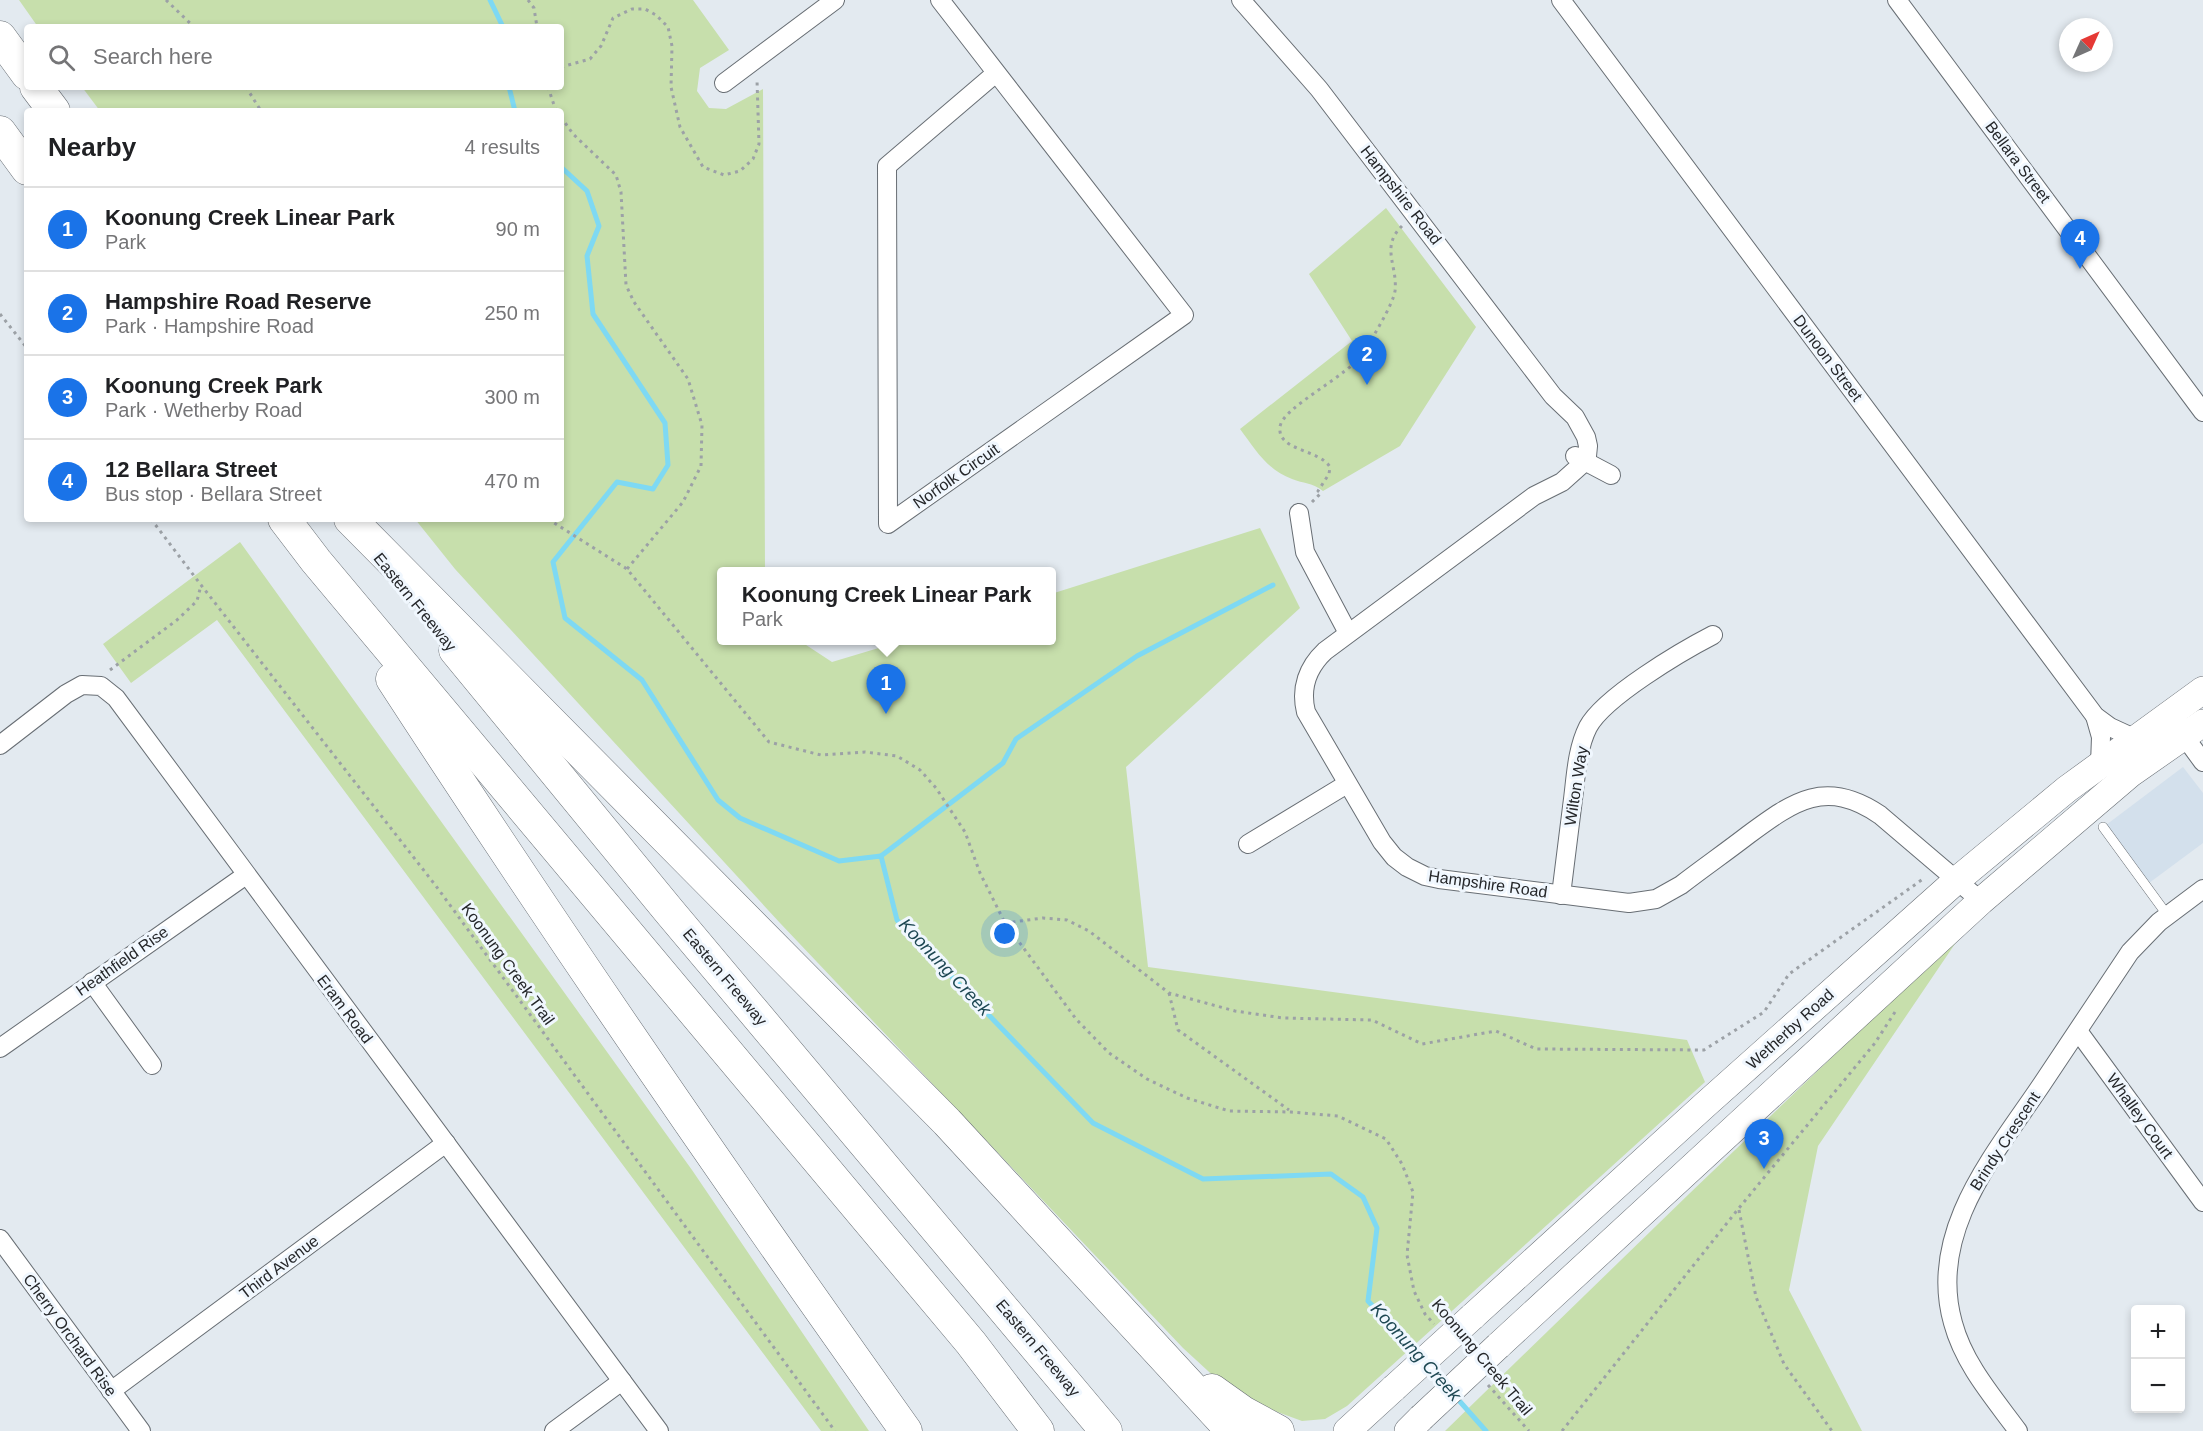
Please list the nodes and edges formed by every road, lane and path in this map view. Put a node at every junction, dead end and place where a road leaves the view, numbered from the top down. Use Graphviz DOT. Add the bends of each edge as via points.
graph roads {
  1 [pos="166,0"];
  2 [pos="528,0"];
  3 [pos="835,0"];
  4 [pos="940,0"];
  5 [pos="1241,0"];
  6 [pos="1561,0"];
  7 [pos="1897,0"];
  8 [pos="191,24"];
  9 [pos="537,24"];
  10 [pos="0,37"];
  11 [pos="748,64"];
  12 [pos="564,66"];
  13 [pos="24,70"];
  14 [pos="996,73"];
  15 [pos="724,83"];
  16 [pos="38,90"];
  17 [pos="248,90"];
  18 [pos="549,90"];
  19 [pos="52,108"];
  20 [pos="259,108"];
  21 [pos="555,108"];
  22 [pos="564,121"];
  23 [pos="0,132"];
  24 [pos="24,165"];
  25 [pos="1402,226"];
  26 [pos="0,314"];
  27 [pos="24,344"];
  28 [pos="2203,411"];
  29 [pos="1579,459"];
  30 [pos="1611,475"];
  31 [pos="1299,513"];
  32 [pos="154,522"];
  33 [pos="286,522"];
  34 [pos="351,522"];
  35 [pos="352,522"];
  36 [pos="553,522"];
  37 [pos="316,561"];
  38 [pos="627,569"];
  39 [pos="201,585"];
  40 [pos="1348,633"];
  41 [pos="1713,635"];
  42 [pos="101,686"];
  43 [pos="2203,690"];
  44 [pos="2176,709"];
  45 [pos="2095,716"];
  46 [pos="2197,729"];
  47 [pos="2136,739"];
  48 [pos="0,745"];
  49 [pos="2203,762"];
  50 [pos="2100,764"];
  51 [pos="1347,784"];
  52 [pos="2103,827"];
  53 [pos="1248,844"];
  54 [pos="1949,873"];
  55 [pos="246,875"];
  56 [pos="2203,890"];
  57 [pos="1561,895"];
  58 [pos="1981,901"];
  59 [pos="2168,916"];
  60 [pos="1005,923"];
  61 [pos="92,982"];
  62 [pos="1169,993"];
  63 [pos="1899,1005"];
  64 [pos="2078,1031"];
  65 [pos="0,1048"];
  66 [pos="152,1065"];
  67 [pos="1291,1112"];
  68 [pos="446,1143"];
  69 [pos="2203,1202"];
  70 [pos="1738,1208"];
  71 [pos="0,1239"];
  72 [pos="1131,1321"];
  73 [pos="1440,1330"];
  74 [pos="1484,1380"];
  75 [pos="622,1381"];
  76 [pos="111,1391"];
  77 [pos="1415,1427"];
  78 [pos="141,1431"];
  79 [pos="554,1431"];
  80 [pos="659,1431"];
  81 [pos="835,1431"];
  82 [pos="906,1431"];
  83 [pos="1038,1431"];
  84 [pos="1106,1431"];
  85 [pos="1232,1431"];
  86 [pos="1278,1431"];
  87 [pos="1347,1431"];
  88 [pos="1529,1431"];
  89 [pos="1562,1431"];
  90 [pos="1832,1431"];
  91 [pos="2018,1431"];
  1 -- 8 [label="path"];
  2 -- 9 [label="path"];
  3 -- 11 [label="street"];
  4 -- 14 [label="street, Norfolk Circuit"];
  5 -- 29 [label="street, Hampshire Road" via="1319,89 1553,396 1575,438"];
  6 -- 45 [label="street, Dunoon Street"];
  7 -- 28 [label="street, Bellara Street"];
  10 -- 13 [label="highway"];
  11 -- 12 [label="path" via="756,75 759,144 753,159 740,171 724,175 703,167 680,127 671,87 672,46 668,27 656,15 645,9 633,9 613,18 601,46 590,59"];
  11 -- 15 [label="street"];
  14 -- 14 [label="street, Norfolk Circuit" via="1184,315 888,524 886,166"];
  16 -- 19 [label="highway"];
  17 -- 20 [label="path"];
  18 -- 21 [label="path"];
  22 -- 38 [label="path" via="616,175 621,192 626,285 634,303 688,379 702,425 700,466 683,502"];
  23 -- 24 [label="highway"];
  25 -- 31 [label="path" via="1391,242 1395,293 1363,353 1280,424 1280,436 1286,443 1316,455 1329,467 1329,474 1318,490 1322,494"];
  26 -- 27 [label="path"];
  29 -- 30 [label="street"];
  29 -- 40 [label="street, Hampshire Road"];
  31 -- 40 [label="street" via="1305,552"];
  32 -- 39 [label="path, Koonung Creek Trail"];
  33 -- 37 [label="highway"];
  34 -- 84 [label="highway, Eastern Freeway" via="669,912"];
  35 -- 72 [label="highway" via="947,1122"];
  36 -- 38 [label="path, Koonung Creek Trail"];
  37 -- 82 [label="highway" via="496,838"];
  37 -- 83 [label="highway" via="971,1343"];
  38 -- 60 [label="path, Koonung Creek Trail" via="769,741 821,755 865,752 897,756 920,770 965,832"];
  39 -- 42 [label="path" via="196,601 110,670"];
  39 -- 81 [label="path, Koonung Creek Trail" via="436,886"];
  40 -- 51 [label="street, Hampshire Road" via="1313,663 1304,697 1306,712"];
  41 -- 57 [label="street, Wilton Way" via="1621,694 1589,725 1579,754"];
  42 -- 48 [label="street" via="82,685 66,694"];
  42 -- 55 [label="street, Eram Road" via="116,698"];
  43 -- 44 [label="main road, Wetherby Road"];
  44 -- 46 [label="street"];
  44 -- 47 [label="main road, Wetherby Road"];
  45 -- 47 [label="street, Dunoon Street" via="2110,728"];
  45 -- 50 [label="street, Dunoon Street" via="2101,738"];
  46 -- 49 [label="street"];
  46 -- 58 [label="main road" via="2130,774"];
  47 -- 50 [label="main road, Wetherby Road"];
  50 -- 54 [label="main road, Wetherby Road" via="2016,830"];
  51 -- 53 [label="street"];
  51 -- 57 [label="street, Hampshire Road" via="1382,842 1394,857 1416,872 1439,879"];
  52 -- 59 [label="lane"];
  54 -- 57 [label="street, Hampshire Road" via="1865,805 1843,798 1819,797 1788,806 1656,899 1629,903"];
  54 -- 58 [label="street, Hampshire Road"];
  54 -- 62 [label="path" via="1789,974 1764,1012 1704,1050 1536,1049 1496,1031 1422,1044 1372,1020 1283,1018 1235,1011"];
  54 -- 87 [label="main road, Wetherby Road, bridge" via="1706,1104"];
  55 -- 61 [label="street, Heathfield Rise"];
  55 -- 68 [label="street, Eram Road"];
  56 -- 59 [label="street, Brindy Crescent"];
  58 -- 77 [label="main road, bridge"];
  59 -- 64 [label="street, Brindy Crescent" via="2139,940"];
  60 -- 62 [label="path" via="1044,918 1066,920 1089,931"];
  60 -- 67 [label="path, Koonung Creek Trail" via="1076,1019 1109,1053 1147,1079 1228,1111"];
  61 -- 65 [label="street, Heathfield Rise"];
  61 -- 66 [label="street"];
  62 -- 67 [label="path" via="1178,1030"];
  63 -- 70 [label="path" via="1875,1043"];
  64 -- 69 [label="street, Whalley Court"];
  64 -- 91 [label="street, Brindy Crescent" via="1979,1178 1962,1212 1949,1260 1950,1309 1959,1341 1980,1379"];
  67 -- 73 [label="path, Koonung Creek Trail" via="1338,1116 1386,1139 1413,1192 1407,1254 1414,1292 1425,1314"];
  68 -- 75 [label="street, Eram Road"];
  68 -- 76 [label="street, Third Avenue"];
  70 -- 89 [label="path"];
  70 -- 90 [label="path" via="1756,1297 1784,1364"];
  71 -- 76 [label="street, Cherry Orchard Rise"];
  72 -- 85 [label="highway"];
  72 -- 86 [label="highway" via="1203,1384"];
  74 -- 88 [label="path, Koonung Creek Trail"];
  75 -- 79 [label="street"];
  75 -- 80 [label="street, Eram Road"];
  76 -- 78 [label="street, Cherry Orchard Rise"];
}
